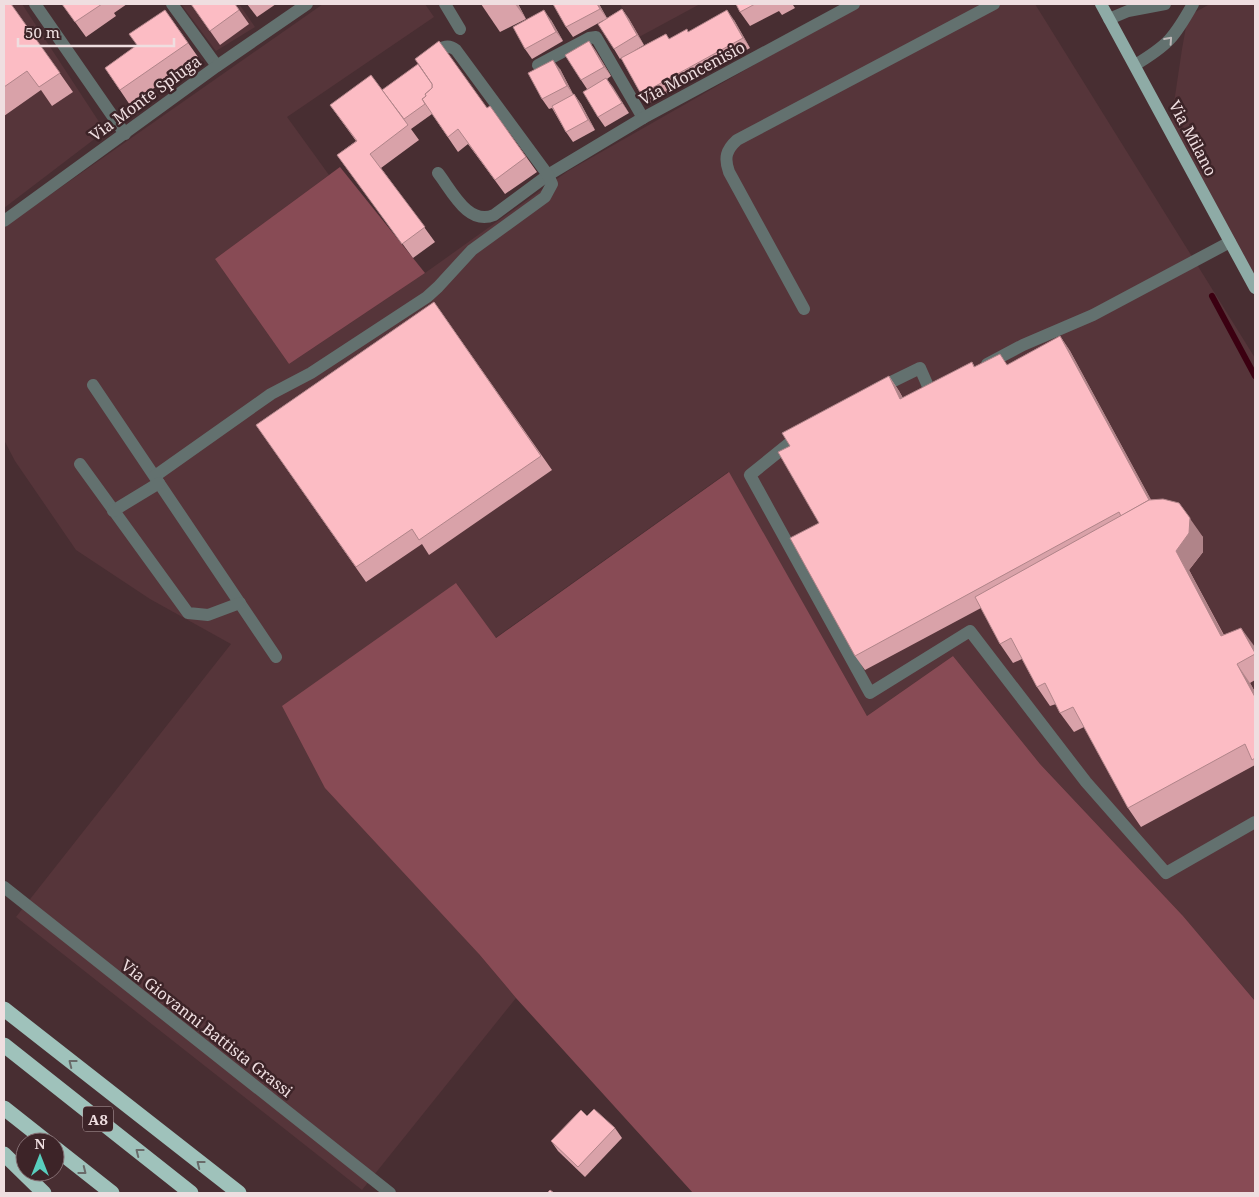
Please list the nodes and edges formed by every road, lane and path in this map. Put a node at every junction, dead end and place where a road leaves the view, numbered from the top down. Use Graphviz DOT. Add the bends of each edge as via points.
graph roads {
  1 [pos="34,4"];
  2 [pos="172,4"];
  3 [pos="307,4"];
  4 [pos="445,4"];
  5 [pos="854,4"];
  6 [pos="994,4"];
  7 [pos="1101,4"];
  8 [pos="1165,4"];
  9 [pos="1193,4"];
  10 [pos="1109,19"];
  11 [pos="460,29"];
  12 [pos="423,61"];
  13 [pos="538,65"];
  14 [pos="1135,65"];
  15 [pos="217,66"];
  16 [pos="643,118"];
  17 [pos="125,134"];
  18 [pos="438,173"];
  19 [pos="548,175"];
  20 [pos="4,220"];
  21 [pos="1230,242"];
  22 [pos="1255,288"];
  23 [pos="804,309"];
  24 [pos="973,371"];
  25 [pos="947,384"];
  26 [pos="93,385"];
  27 [pos="867,394"];
  28 [pos="815,422"];
  29 [pos="80,464"];
  30 [pos="157,480"];
  31 [pos="113,511"];
  32 [pos="240,603"];
  33 [pos="276,657"];
  34 [pos="1255,822"];
  35 [pos="4,887"];
  36 [pos="4,1009"];
  37 [pos="4,1045"];
  38 [pos="4,1108"];
  39 [pos="34,1132"];
  40 [pos="4,1154"];
  41 [pos="65,1156"];
  42 [pos="44,1193"];
  43 [pos="112,1193"];
  44 [pos="191,1193"];
  45 [pos="239,1193"];
  46 [pos="390,1193"];
  1 -- 17 [label="street"];
  2 -- 15 [label="street"];
  3 -- 15 [label="street, Via Monte Spluga"];
  4 -- 11 [label="street"];
  5 -- 16 [label="street, Via Moncenisio"];
  6 -- 23 [label="street" via="731,146 726,155 729,172"];
  7 -- 10 [label="main road, Via Milano"];
  8 -- 10 [label="street" via="1128,11"];
  14 -- 9 [label="street, one-way" via="1169,42"];
  10 -- 14 [label="main road, Via Milano"];
  12 -- 19 [label="street" via="443,47 456,50"];
  13 -- 16 [label="street" via="596,37"];
  14 -- 21 [label="main road, Via Milano"];
  15 -- 17 [label="street, Via Monte Spluga"];
  16 -- 19 [label="street, Via Moncenisio"];
  17 -- 20 [label="street, Via Monte Spluga"];
  18 -- 19 [label="street, Via Moncenisio" via="466,210 480,217 494,215"];
  19 -- 30 [label="street" via="552,184 546,197 472,250 427,297 311,373 271,394"];
  21 -- 22 [label="main road, Via Milano"];
  21 -- 24 [label="street" via="1093,315"];
  25 -- 27 [label="street" via="931,393 920,368"];
  26 -- 30 [label="street"];
  28 -- 34 [label="street" via="750,475 870,693 970,631 1086,782 1166,873"];
  29 -- 31 [label="street"];
  30 -- 31 [label="street"];
  30 -- 32 [label="street"];
  31 -- 32 [label="street" via="188,612 208,615"];
  32 -- 33 [label="street"];
  35 -- 46 [label="street, Via Giovanni Battista Grassi"];
  45 -- 36 [label="highway, one-way"];
  44 -- 37 [label="highway, A8, one-way"];
  38 -- 39 [label="highway"];
  40 -- 42 [label="highway"];
  41 -- 43 [label="highway, one-way"];
}
